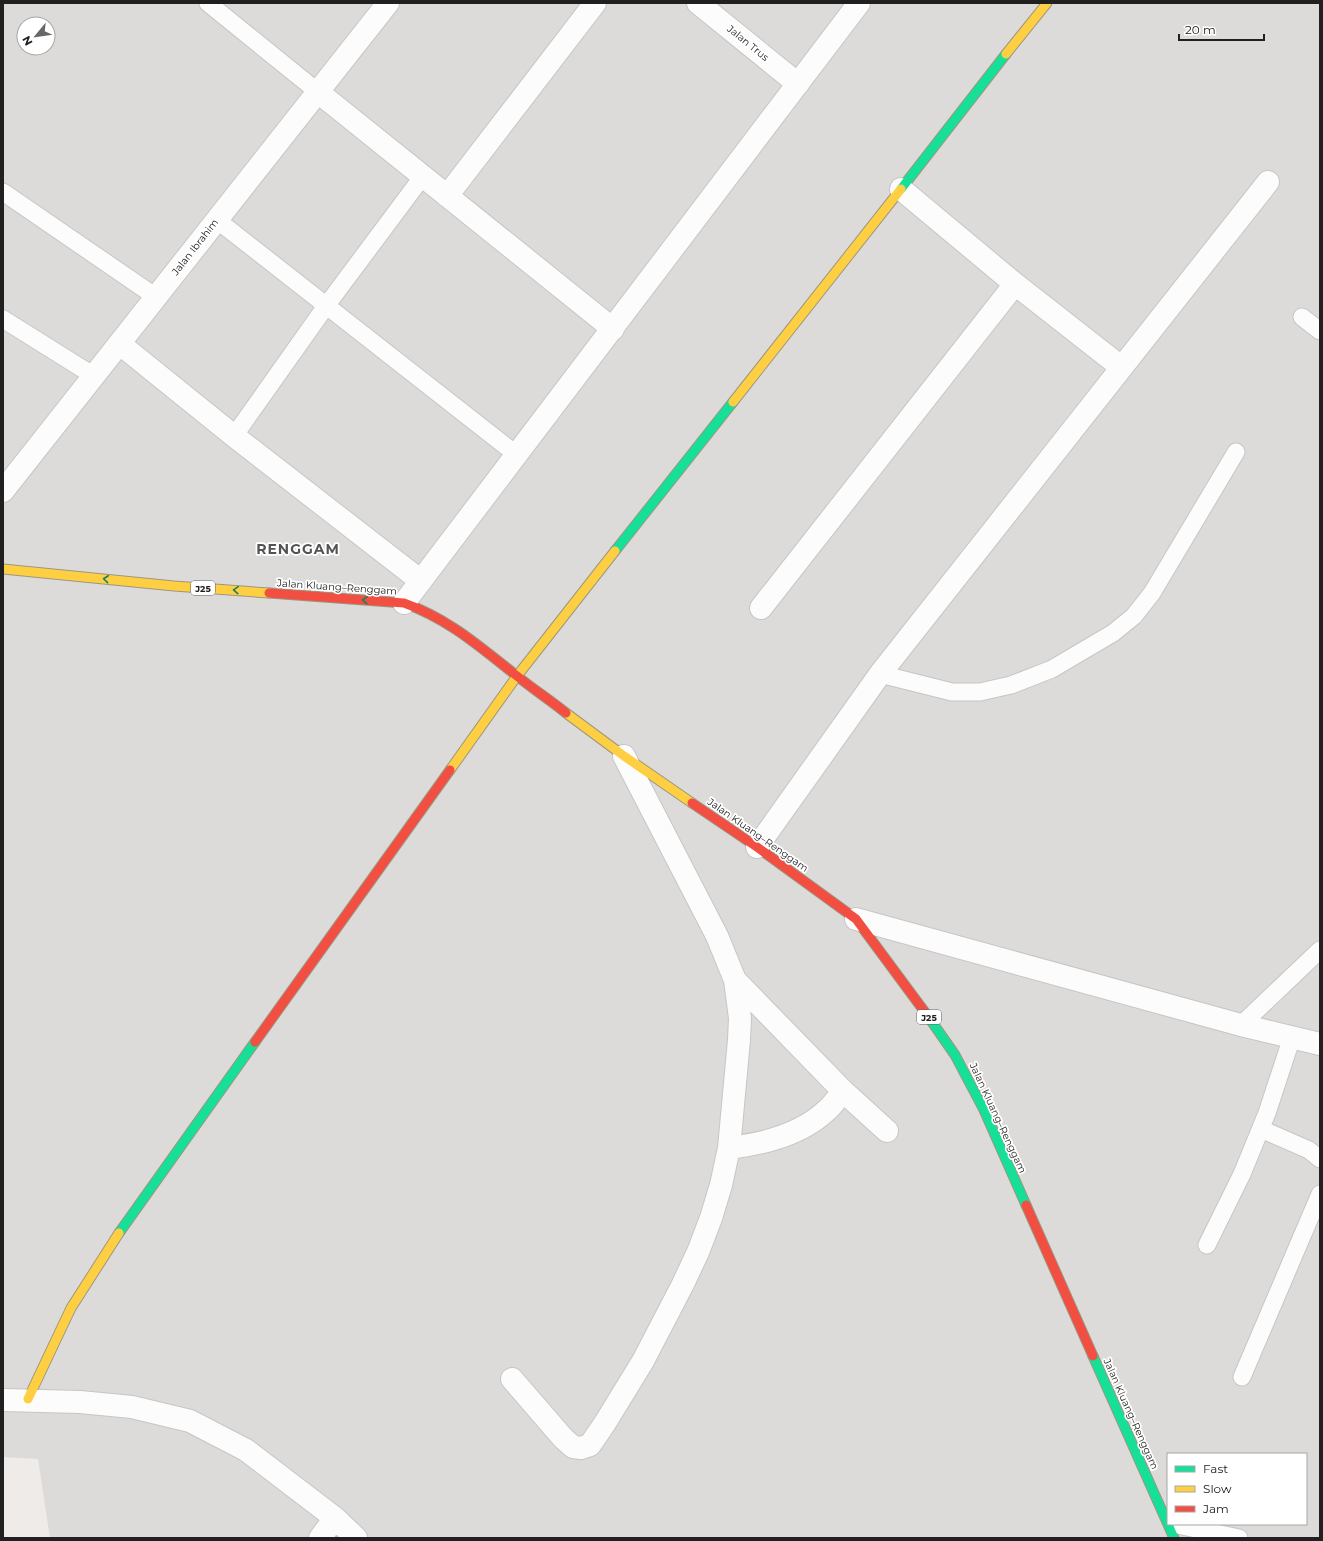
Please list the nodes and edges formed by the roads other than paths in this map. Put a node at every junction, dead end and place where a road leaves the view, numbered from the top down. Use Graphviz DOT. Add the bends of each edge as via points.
graph roads {
  1 [pos="208,3"];
  2 [pos="388,3"];
  3 [pos="595,3"];
  4 [pos="698,3"];
  5 [pos="859,3"];
  6 [pos="1047,3"];
  7 [pos="798,84"];
  8 [pos="318,92"];
  9 [pos="423,176"];
  10 [pos="1268,182"];
  11 [pos="901,189"];
  12 [pos="3,192"];
  13 [pos="447,196"];
  14 [pos="217,220"];
  15 [pos="1015,284"];
  16 [pos="156,297"];
  17 [pos="326,306"];
  18 [pos="1302,317"];
  19 [pos="3,319"];
  20 [pos="613,329"];
  21 [pos="1320,331"];
  22 [pos="120,344"];
  23 [pos="1121,367"];
  24 [pos="94,376"];
  25 [pos="234,436"];
  26 [pos="1236,452"];
  27 [pos="517,455"];
  28 [pos="3,491"];
  29 [pos="3,569"];
  30 [pos="421,581"];
  31 [pos="404,603"];
  32 [pos="761,608"];
  33 [pos="880,674"];
  34 [pos="517,676"];
  35 [pos="624,756"];
  36 [pos="757,847"];
  37 [pos="856,919"];
  38 [pos="1320,950"];
  39 [pos="735,980"];
  40 [pos="1241,1025"];
  41 [pos="1292,1037"];
  42 [pos="1320,1044"];
  43 [pos="843,1091"];
  44 [pos="1261,1129"];
  45 [pos="886,1131"];
  46 [pos="729,1148"];
  47 [pos="1320,1159"];
  48 [pos="1320,1194"];
  49 [pos="1207,1245"];
  50 [pos="1242,1377"];
  51 [pos="512,1379"];
  52 [pos="28,1399"];
  53 [pos="3,1400"];
  54 [pos="335,1518"];
  55 [pos="1167,1520"];
  56 [pos="1170,1527"];
  57 [pos="320,1538"];
  58 [pos="356,1538"];
  59 [pos="1239,1538"];
  1 -- 8 [label="lane"];
  2 -- 8 [label="street, Jalan Ibrahim"];
  3 -- 13 [label="street"];
  4 -- 7 [label="street, Jalan Trus"];
  5 -- 7 [label="street"];
  6 -- 11 [label="street"];
  7 -- 20 [label="street"];
  8 -- 9 [label="street"];
  8 -- 14 [label="street, Jalan Ibrahim"];
  9 -- 13 [label="street"];
  9 -- 17 [label="lane"];
  10 -- 23 [label="street"];
  11 -- 15 [label="street"];
  11 -- 34 [label="street"];
  12 -- 16 [label="lane"];
  13 -- 20 [label="street"];
  14 -- 16 [label="street, Jalan Ibrahim"];
  14 -- 17 [label="lane"];
  15 -- 23 [label="street"];
  15 -- 32 [label="street"];
  16 -- 22 [label="street, Jalan Ibrahim"];
  17 -- 25 [label="lane"];
  17 -- 27 [label="lane"];
  18 -- 21 [label="lane"];
  19 -- 24 [label="lane"];
  20 -- 27 [label="street"];
  22 -- 24 [label="street, Jalan Ibrahim"];
  22 -- 25 [label="street"];
  23 -- 33 [label="street"];
  24 -- 28 [label="street, Jalan Ibrahim"];
  25 -- 30 [label="street"];
  26 -- 33 [label="lane" via="1152,593 1134,616 1113,633 1052,669 1011,685 980,692 952,692"];
  27 -- 30 [label="street"];
  31 -- 29 [label="street, Jalan Kluang–Renggam / J25, one-way" via="174,586"];
  30 -- 31 [label="street"];
  31 -- 34 [label="street, Jalan Kluang–Renggam / J25" via="446,622"];
  33 -- 36 [label="street"];
  34 -- 35 [label="street, Jalan Kluang–Renggam / J25"];
  34 -- 52 [label="street" via="125,1223 72,1308"];
  35 -- 36 [label="street, Jalan Kluang–Renggam / J25"];
  35 -- 39 [label="street" via="717,936"];
  36 -- 37 [label="street, Jalan Kluang–Renggam / J25"];
  37 -- 40 [label="street"];
  37 -- 55 [label="street, Jalan Kluang–Renggam / J25" via="955,1055 984,1110"];
  38 -- 40 [label="lane"];
  39 -- 43 [label="street"];
  39 -- 46 [label="street" via="740,1040"];
  40 -- 41 [label="street"];
  41 -- 42 [label="street"];
  41 -- 44 [label="lane"];
  43 -- 45 [label="street"];
  43 -- 46 [label="street" via="827,1110 807,1125 779,1138"];
  44 -- 47 [label="lane" via="1309,1150"];
  44 -- 49 [label="lane"];
  46 -- 51 [label="street" via="722,1185 698,1252 642,1360 590,1445 573,1447"];
  48 -- 50 [label="lane"];
  52 -- 53 [label="street"];
  52 -- 54 [label="street" via="132,1407 190,1421 246,1450"];
  54 -- 57 [label="street"];
  54 -- 58 [label="street"];
  56 -- 59 [label="lane"];
}
